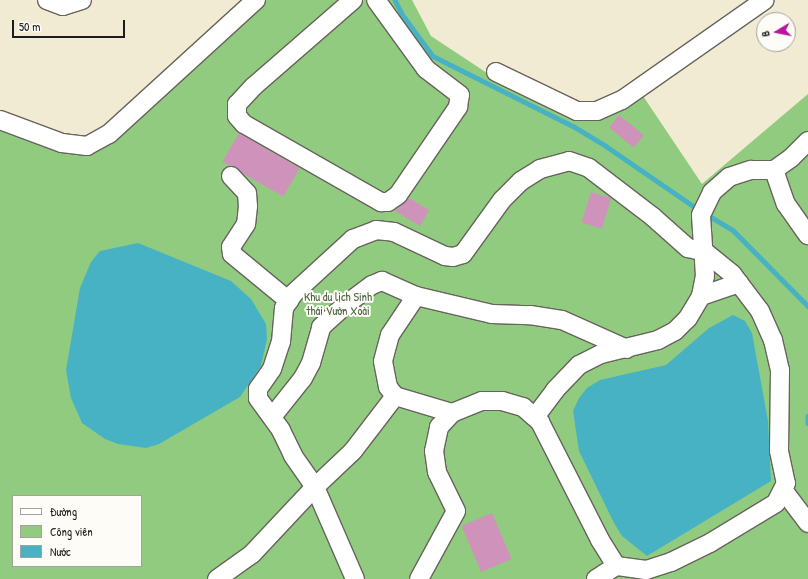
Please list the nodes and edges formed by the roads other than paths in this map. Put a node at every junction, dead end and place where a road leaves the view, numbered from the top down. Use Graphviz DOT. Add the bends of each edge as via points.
graph roads {
  1 [pos="48,0"];
  2 [pos="82,0"];
  3 [pos="256,0"];
  4 [pos="352,0"];
  5 [pos="376,0"];
  6 [pos="765,0"];
  7 [pos="496,72"];
  8 [pos="0,120"];
  9 [pos="808,141"];
  10 [pos="774,170"];
  11 [pos="231,176"];
  12 [pos="808,235"];
  13 [pos="705,252"];
  14 [pos="739,283"];
  15 [pos="416,296"];
  16 [pos="701,296"];
  17 [pos="289,301"];
  18 [pos="627,349"];
  19 [pos="395,396"];
  20 [pos="452,413"];
  21 [pos="272,417"];
  22 [pos="535,417"];
  23 [pos="314,486"];
  24 [pos="784,491"];
  25 [pos="808,523"];
  26 [pos="616,566"];
  27 [pos="646,570"];
  28 [pos="217,579"];
  29 [pos="355,579"];
  30 [pos="419,579"];
  31 [pos="596,579"];
  32 [pos="664,579"];
  1 -- 2 [label="street" via="63,6"];
  3 -- 8 [label="street" via="109,134 87,146 62,143"];
  4 -- 5 [label="street" via="254,86 237,104 237,116 244,124 381,202 388,202 398,195 458,107 460,95 426,69"];
  6 -- 7 [label="street" via="622,100 597,111 576,111"];
  9 -- 10 [label="street"];
  10 -- 12 [label="street" via="786,204"];
  10 -- 13 [label="street" via="751,170 729,177 712,192 701,215"];
  11 -- 17 [label="street" via="247,193 248,206 246,224 231,247 232,254"];
  13 -- 14 [label="street"];
  13 -- 16 [label="street" via="705,276"];
  13 -- 17 [label="street" via="688,248 653,217 589,168 569,161 540,169 521,181 502,200 463,254 445,256 394,232 376,230 353,239"];
  14 -- 16 [label="street"];
  14 -- 24 [label="street" via="760,311 773,340 780,370 779,451 786,483"];
  15 -- 18 [label="street" via="492,314 530,315 562,320"];
  15 -- 19 [label="street" via="390,335 383,361 388,388"];
  15 -- 21 [label="street" via="382,281 372,285 344,306 321,327 311,363 303,378"];
  16 -- 18 [label="street" via="688,318 675,331 658,340"];
  17 -- 21 [label="street" via="283,313 281,342 272,369 258,389 259,403"];
  18 -- 22 [label="street" via="601,354 579,365 555,390"];
  19 -- 20 [label="street"];
  19 -- 23 [label="street" via="353,451"];
  20 -- 22 [label="street" via="482,401 502,401 523,407"];
  20 -- 30 [label="street" via="439,427 434,452 436,472 456,511"];
  21 -- 23 [label="street"];
  22 -- 26 [label="street" via="540,422 600,540"];
  23 -- 28 [label="street" via="252,554"];
  23 -- 29 [label="street"];
  24 -- 25 [label="street"];
  24 -- 27 [label="street" via="776,503 710,543"];
  26 -- 27 [label="street"];
  26 -- 31 [label="street"];
  27 -- 32 [label="street"];
}
